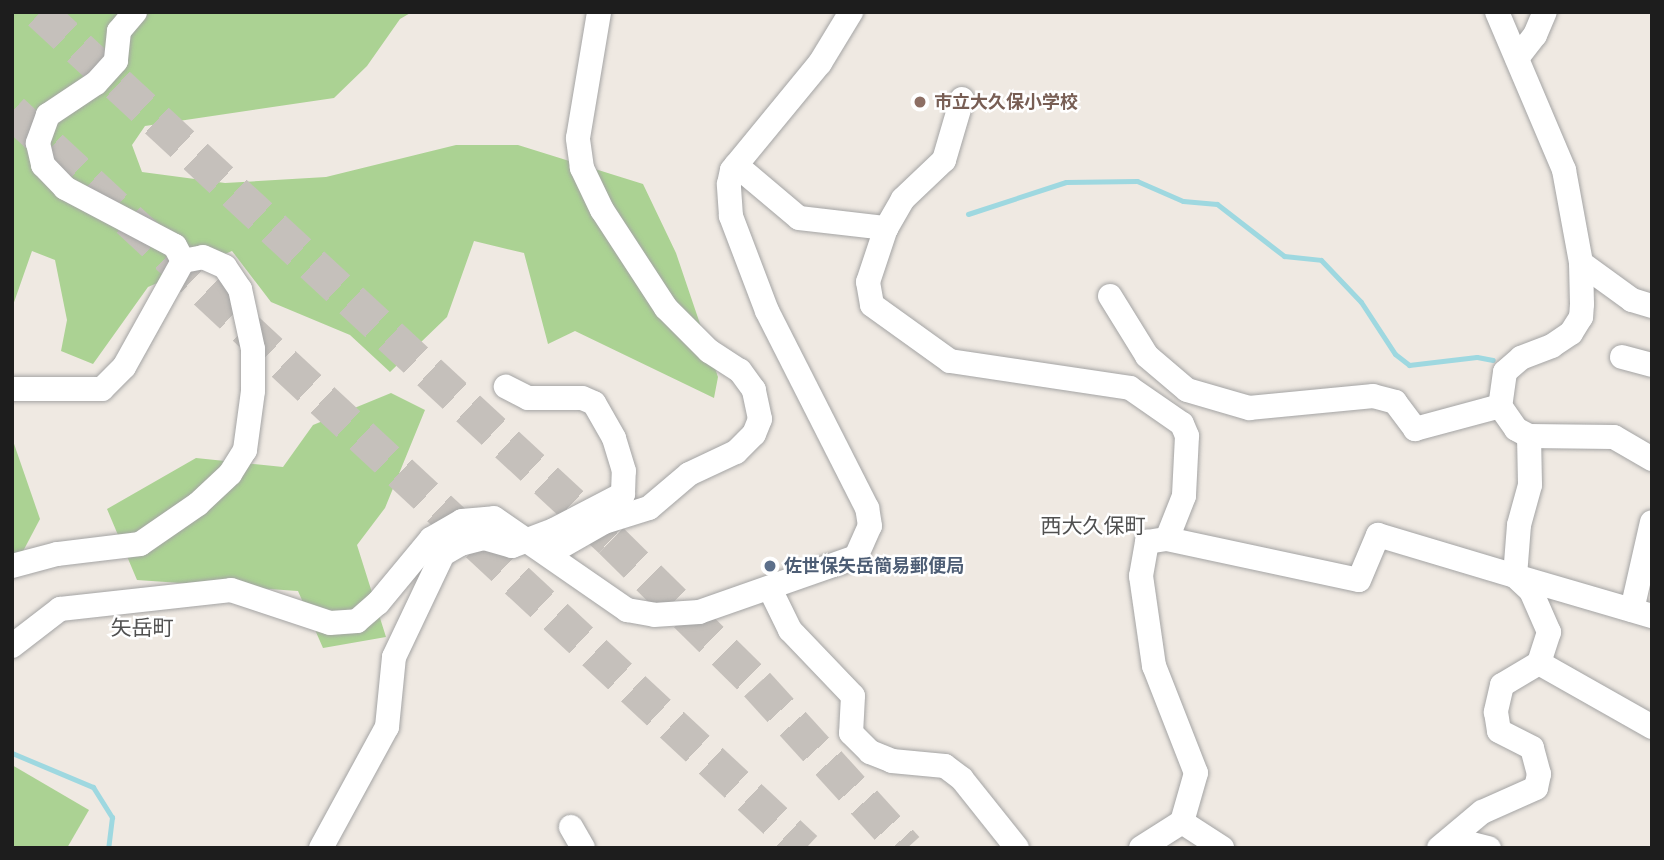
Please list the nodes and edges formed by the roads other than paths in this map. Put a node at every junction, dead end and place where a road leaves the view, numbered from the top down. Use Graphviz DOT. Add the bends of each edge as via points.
graph roads {
  1 [pos="135,12"];
  2 [pos="599,12"];
  3 [pos="850,12"];
  4 [pos="1497,12"];
  5 [pos="1545,12"];
  6 [pos="1517,58"];
  7 [pos="962,99"];
  8 [pos="736,165"];
  9 [pos="886,228"];
  10 [pos="183,261"];
  11 [pos="1581,263"];
  12 [pos="1110,296"];
  13 [pos="1652,306"];
  14 [pos="1622,357"];
  15 [pos="1652,365"];
  16 [pos="506,387"];
  17 [pos="12,389"];
  18 [pos="1500,406"];
  19 [pos="1529,436"];
  20 [pos="1652,459"];
  21 [pos="1652,522"];
  22 [pos="1167,539"];
  23 [pos="526,541"];
  24 [pos="548,554"];
  25 [pos="12,566"];
  26 [pos="1515,576"];
  27 [pos="770,589"];
  28 [pos="1642,613"];
  29 [pos="12,646"];
  30 [pos="1539,663"];
  31 [pos="1652,727"];
  32 [pos="1182,822"];
  33 [pos="1445,843"];
  34 [pos="321,848"];
  35 [pos="1017,848"];
  36 [pos="1141,848"];
  37 [pos="1222,848"];
  38 [pos="1489,848"];
  1 -- 10 [label="street" via="119,31 116,61 96,83 48,115 38,143 43,165 65,188 175,246"];
  2 -- 24 [label="street" via="578,138 582,168 602,210 666,308 709,351 740,371 754,390 760,419 754,434 736,452 689,474 649,508 604,522"];
  3 -- 8 [label="street" via="820,63"];
  4 -- 6 [label="street"];
  5 -- 6 [label="street" via="1539,29"];
  6 -- 11 [label="street" via="1564,170"];
  7 -- 9 [label="street" via="944,160 903,199"];
  8 -- 9 [label="street" via="799,218"];
  8 -- 27 [label="street" via="729,184 731,216 767,311 867,508 870,526 856,557"];
  9 -- 22 [label="street" via="868,282 873,305 921,343 950,361 1130,388 1182,424 1187,436 1184,496"];
  10 -- 17 [label="street" via="124,367 102,389"];
  10 -- 25 [label="street" via="203,257 225,267 240,289 253,349 245,450 230,474 198,504 140,544 57,554"];
  11 -- 13 [label="street" via="1632,300"];
  11 -- 18 [label="street" via="1581,317 1571,333 1521,358 1505,372"];
  12 -- 18 [label="street" via="1147,356 1187,390 1249,408 1373,396 1395,402 1415,429"];
  14 -- 15 [label="street"];
  16 -- 23 [label="street" via="528,398 582,398 594,403 614,438 624,471 623,494"];
  18 -- 19 [label="street" via="1516,429"];
  19 -- 20 [label="street" via="1614,437"];
  19 -- 26 [label="street" via="1530,485 1519,525"];
  21 -- 28 [label="street"];
  22 -- 26 [label="street" via="1359,580 1378,536"];
  22 -- 32 [label="street" via="1147,542 1142,576 1154,666 1196,773"];
  23 -- 24 [label="street"];
  23 -- 29 [label="street" via="494,518 462,521 431,539 378,603 357,621 330,623 231,590 60,609"];
  23 -- 34 [label="street" via="512,546 484,538 443,554 394,657 387,727"];
  24 -- 27 [label="street" via="627,610 654,615 699,612"];
  26 -- 28 [label="street"];
  26 -- 30 [label="street" via="1531,591 1549,632"];
  27 -- 35 [label="street" via="790,630 853,696 851,733 870,752 892,761 945,766 962,779"];
  30 -- 31 [label="street"];
  30 -- 33 [label="street" via="1502,685 1496,712 1499,732 1532,748 1539,774 1536,788 1482,812"];
  32 -- 36 [label="street"];
  32 -- 37 [label="street"];
  33 -- 38 [label="street"];
}
